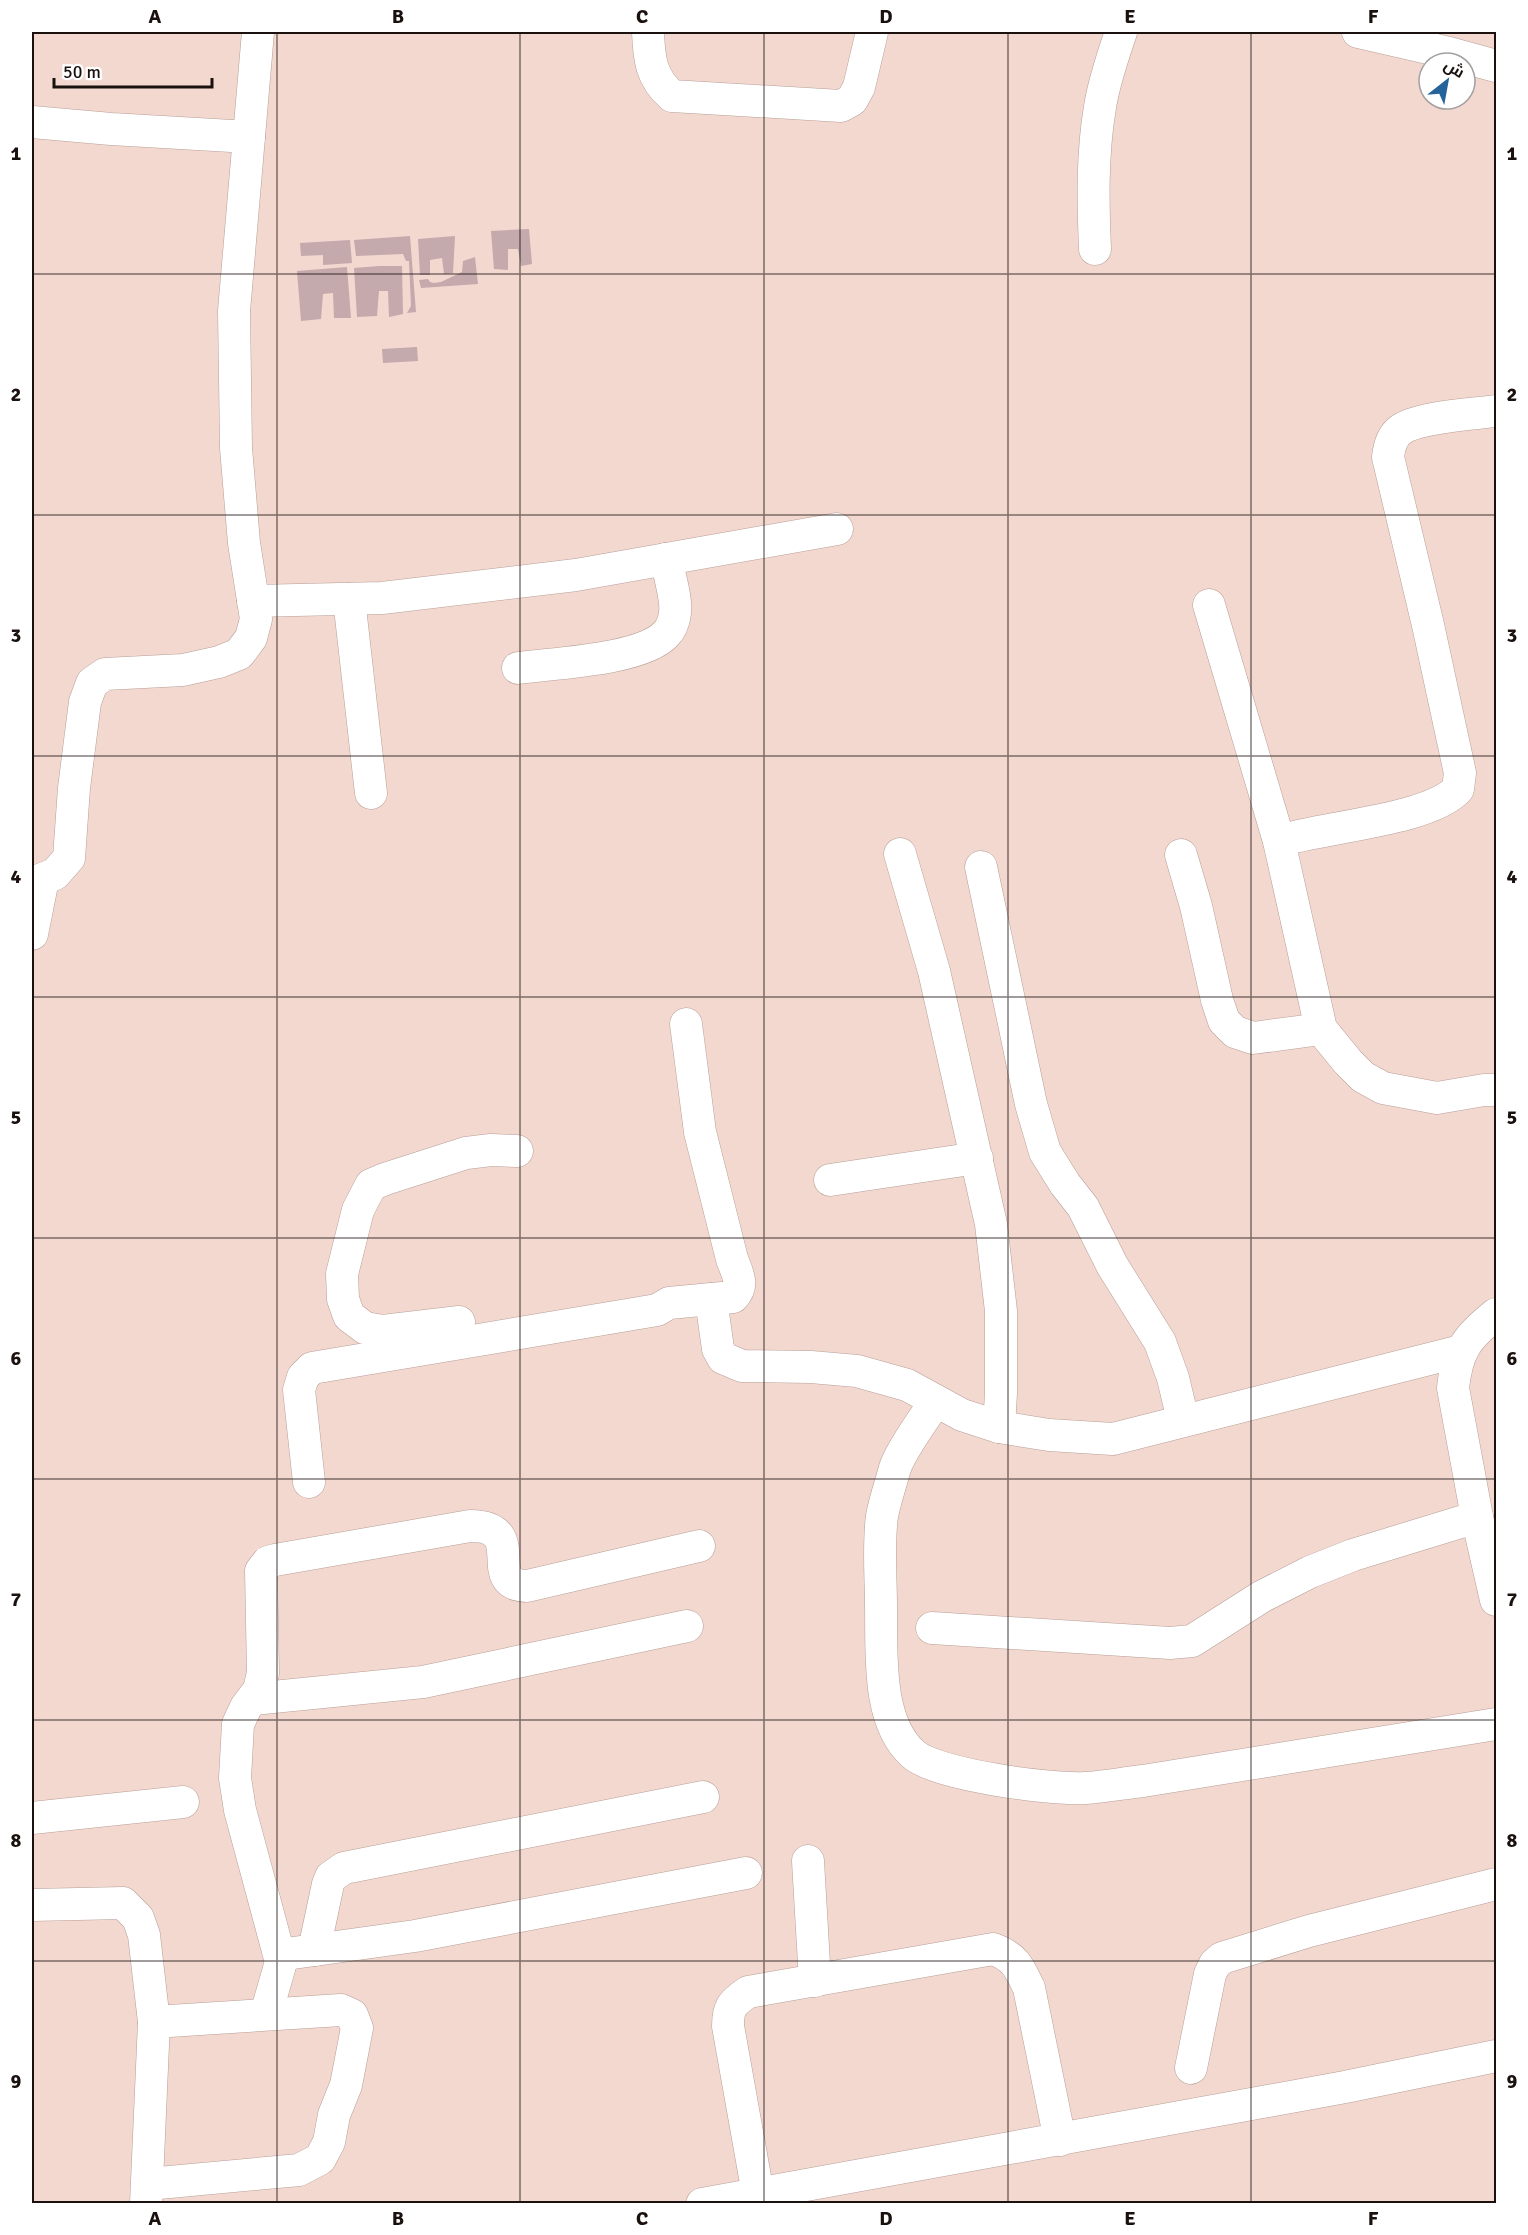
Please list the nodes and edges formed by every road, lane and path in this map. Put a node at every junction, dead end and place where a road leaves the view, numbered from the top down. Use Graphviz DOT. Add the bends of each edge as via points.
graph roads {
  1 [pos="258,32"];
  2 [pos="648,32"];
  3 [pos="872,32"];
  4 [pos="1121,32"];
  5 [pos="1358,32"];
  6 [pos="1497,66"];
  7 [pos="32,122"];
  8 [pos="249,137"];
  9 [pos="1095,249"];
  10 [pos="1497,411"];
  11 [pos="837,529"];
  12 [pos="666,559"];
  13 [pos="349,599"];
  14 [pos="253,602"];
  15 [pos="1209,605"];
  16 [pos="518,668"];
  17 [pos="371,793"];
  18 [pos="1279,841"];
  19 [pos="900,854"];
  20 [pos="1180,855"];
  21 [pos="981,867"];
  22 [pos="37,881"];
  23 [pos="32,934"];
  24 [pos="686,1024"];
  25 [pos="1321,1029"];
  26 [pos="1497,1090"];
  27 [pos="517,1151"];
  28 [pos="976,1158"];
  29 [pos="830,1180"];
  30 [pos="711,1299"];
  31 [pos="669,1303"];
  32 [pos="1497,1314"];
  33 [pos="1461,1351"];
  34 [pos="935,1402"];
  35 [pos="1183,1420"];
  36 [pos="999,1427"];
  37 [pos="309,1482"];
  38 [pos="1477,1517"];
  39 [pos="699,1546"];
  40 [pos="1497,1600"];
  41 [pos="687,1626"];
  42 [pos="932,1628"];
  43 [pos="253,1699"];
  44 [pos="1497,1724"];
  45 [pos="703,1797"];
  46 [pos="183,1802"];
  47 [pos="32,1818"];
  48 [pos="808,1861"];
  49 [pos="746,1873"];
  50 [pos="1497,1884"];
  51 [pos="32,1905"];
  52 [pos="314,1950"];
  53 [pos="280,1962"];
  54 [pos="816,1981"];
  55 [pos="266,2014"];
  56 [pos="154,2022"];
  57 [pos="1497,2056"];
  58 [pos="1191,2068"];
  59 [pos="1060,2140"];
  60 [pos="147,2194"];
  61 [pos="758,2194"];
  62 [pos="702,2204"];
  1 -- 8 [label="street"];
  2 -- 3 [label="street" via="652,71 659,85 672,96 841,106 852,100 859,87"];
  4 -- 9 [label="street" via="1100,107 1093,182"];
  5 -- 6 [label="street"];
  7 -- 8 [label="street"];
  8 -- 14 [label="street" via="234,311 236,448"];
  10 -- 18 [label="street" via="1416,423 1399,431 1390,443 1388,457 1458,761 1458,789 1444,801 1415,811"];
  11 -- 12 [label="street"];
  12 -- 13 [label="street" via="576,576"];
  12 -- 16 [label="street" via="676,610 666,635 630,653"];
  13 -- 14 [label="street"];
  13 -- 17 [label="street"];
  14 -- 22 [label="street" via="256,619 251,638 239,654 183,670 105,674 92,683 85,702 69,858 55,874"];
  15 -- 18 [label="street"];
  18 -- 25 [label="street"];
  19 -- 28 [label="street" via="934,971"];
  20 -- 25 [label="street" via="1224,1021 1235,1032 1253,1038"];
  21 -- 35 [label="street" via="1031,1104 1045,1152 1083,1207 1112,1265 1160,1342"];
  22 -- 23 [label="street"];
  24 -- 30 [label="street" via="700,1132 741,1286 733,1297"];
  25 -- 26 [label="street" via="1363,1077 1383,1088 1437,1098"];
  27 -- 31 [label="street" via="465,1153 371,1185 358,1210 342,1274 343,1299 349,1316 365,1328 383,1331 637,1294"];
  28 -- 29 [label="street"];
  28 -- 36 [label="street" via="991,1224 1001,1311"];
  30 -- 31 [label="street"];
  30 -- 34 [label="street" via="718,1349 731,1362 742,1366 857,1371 907,1385"];
  31 -- 37 [label="street" via="657,1310 312,1368 303,1377 299,1390"];
  32 -- 33 [label="street"];
  33 -- 35 [label="street"];
  33 -- 38 [label="street" via="1453,1388"];
  34 -- 36 [label="street"];
  34 -- 44 [label="street" via="896,1464 882,1515 882,1676 891,1719 913,1754 954,1772 1050,1787 1084,1788"];
  35 -- 36 [label="street" via="1113,1439"];
  38 -- 40 [label="street"];
  38 -- 42 [label="street" via="1310,1572 1261,1597 1192,1641 1170,1643"];
  39 -- 43 [label="street" via="527,1586 508,1581 501,1540 495,1530 485,1526 268,1562 261,1571 263,1673"];
  41 -- 43 [label="street" via="423,1682"];
  43 -- 53 [label="street" via="238,1724 234,1778"];
  45 -- 52 [label="street" via="344,1868 328,1884"];
  46 -- 47 [label="street"];
  48 -- 54 [label="street"];
  49 -- 52 [label="street" via="415,1936"];
  50 -- 58 [label="street" via="1310,1931 1222,1958 1210,1974"];
  51 -- 56 [label="street" via="123,1903 132,1910 144,1935"];
  52 -- 53 [label="street" via="286,1954"];
  53 -- 55 [label="street"];
  54 -- 59 [label="street" via="993,1949 1008,1954 1029,1988"];
  54 -- 61 [label="street" via="747,1992 734,2001 728,2013"];
  55 -- 56 [label="street"];
  55 -- 60 [label="street" via="341,2010 356,2020 346,2085 324,2155 299,2170"];
  56 -- 60 [label="street"];
  57 -- 59 [label="street"];
  59 -- 61 [label="street"];
  61 -- 62 [label="street"];
}
